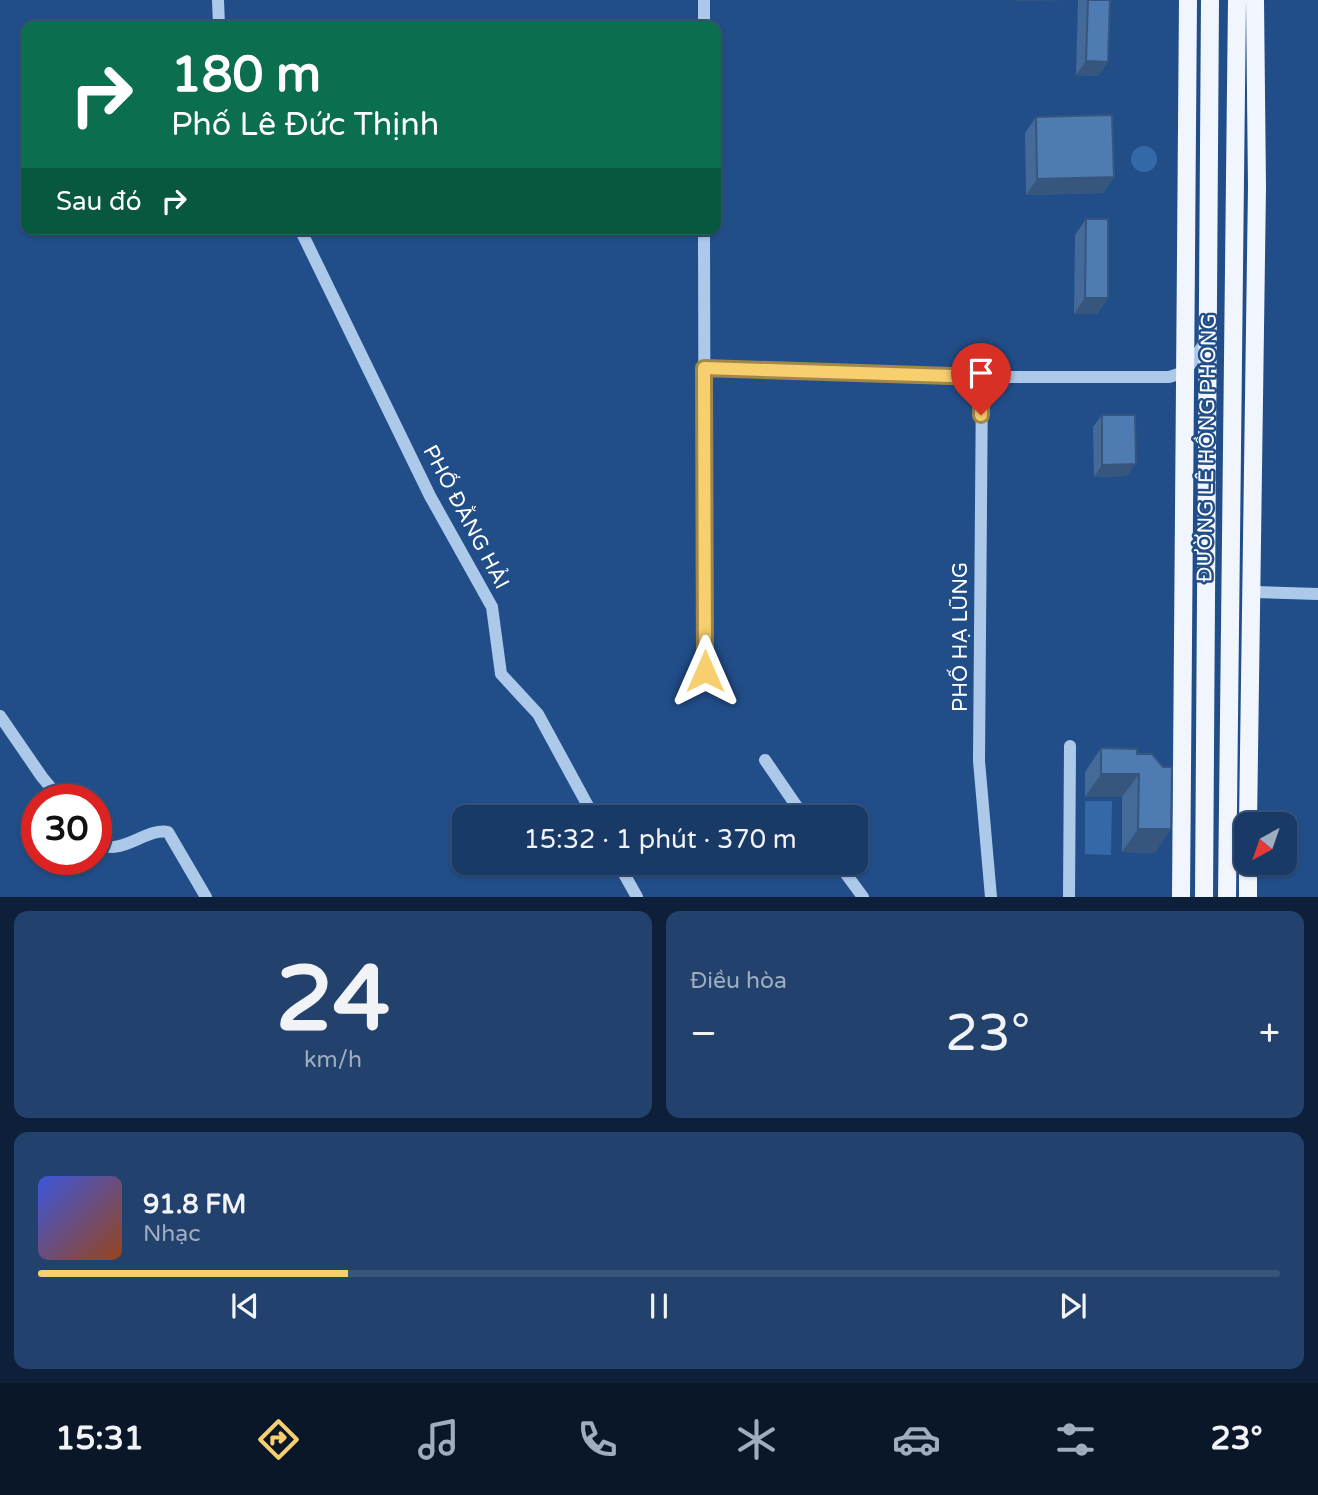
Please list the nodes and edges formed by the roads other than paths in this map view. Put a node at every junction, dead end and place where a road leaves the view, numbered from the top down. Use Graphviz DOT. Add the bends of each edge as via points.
graph roads {
  1 [pos="218,0"];
  2 [pos="704,0"];
  3 [pos="1188,0"];
  4 [pos="1210,0"];
  5 [pos="1237,0"];
  6 [pos="1255,0"];
  7 [pos="219,21"];
  8 [pos="704,21"];
  9 [pos="303,235"];
  10 [pos="704,235"];
  11 [pos="1206,341"];
  12 [pos="704,368"];
  13 [pos="1185,372"];
  14 [pos="982,377"];
  15 [pos="1253,592"];
  16 [pos="1318,594"];
  17 [pos="705,671"];
  18 [pos="0,716"];
  19 [pos="1184,733"];
  20 [pos="1206,735"];
  21 [pos="1227,736"];
  22 [pos="1248,738"];
  23 [pos="1070,746"];
  24 [pos="765,760"];
  25 [pos="48,784"];
  26 [pos="587,805"];
  27 [pos="796,805"];
  28 [pos="1248,812"];
  29 [pos="112,846"];
  30 [pos="625,875"];
  31 [pos="847,875"];
  32 [pos="1248,875"];
  33 [pos="206,897"];
  34 [pos="637,897"];
  35 [pos="863,897"];
  36 [pos="991,897"];
  37 [pos="1069,897"];
  38 [pos="1181,897"];
  39 [pos="1204,897"];
  40 [pos="1227,897"];
  41 [pos="1248,897"];
  1 -- 7 [label="street"];
  2 -- 8 [label="street"];
  3 -- 13 [label="main road, ĐƯỜNG LÊ HỒNG PHONG"];
  4 -- 11 [label="main road, ĐƯỜNG LÊ HỒNG PHONG"];
  5 -- 21 [label="main road, ĐƯỜNG LÊ HỒNG PHONG"];
  6 -- 15 [label="main road, ĐƯỜNG LÊ HỒNG PHONG"];
  9 -- 26 [label="street, PHỐ ĐẰNG HẢI" via="430,496 492,607 501,674 538,714"];
  10 -- 12 [label="street"];
  11 -- 13 [label="street"];
  11 -- 20 [label="main road, ĐƯỜNG LÊ HỒNG PHONG"];
  12 -- 14 [label="street"];
  12 -- 17 [label="street"];
  13 -- 14 [label="street" via="1169,377"];
  13 -- 19 [label="main road, ĐƯỜNG LÊ HỒNG PHONG"];
  14 -- 36 [label="street, PHỐ HẠ LŨNG" via="979,761"];
  15 -- 16 [label="street"];
  15 -- 22 [label="main road, ĐƯỜNG LÊ HỒNG PHONG"];
  18 -- 25 [label="street"];
  19 -- 20 [label="main road"];
  19 -- 38 [label="main road, ĐƯỜNG LÊ HỒNG PHONG"];
  20 -- 21 [label="main road"];
  20 -- 39 [label="main road, ĐƯỜNG LÊ HỒNG PHONG"];
  21 -- 22 [label="main road"];
  21 -- 40 [label="main road, ĐƯỜNG LÊ HỒNG PHONG"];
  22 -- 28 [label="main road, ĐƯỜNG LÊ HỒNG PHONG"];
  23 -- 37 [label="street"];
  24 -- 27 [label="street"];
  29 -- 33 [label="street" via="158,830 168,832"];
  30 -- 34 [label="street"];
  31 -- 35 [label="street"];
  32 -- 41 [label="main road"];
}
